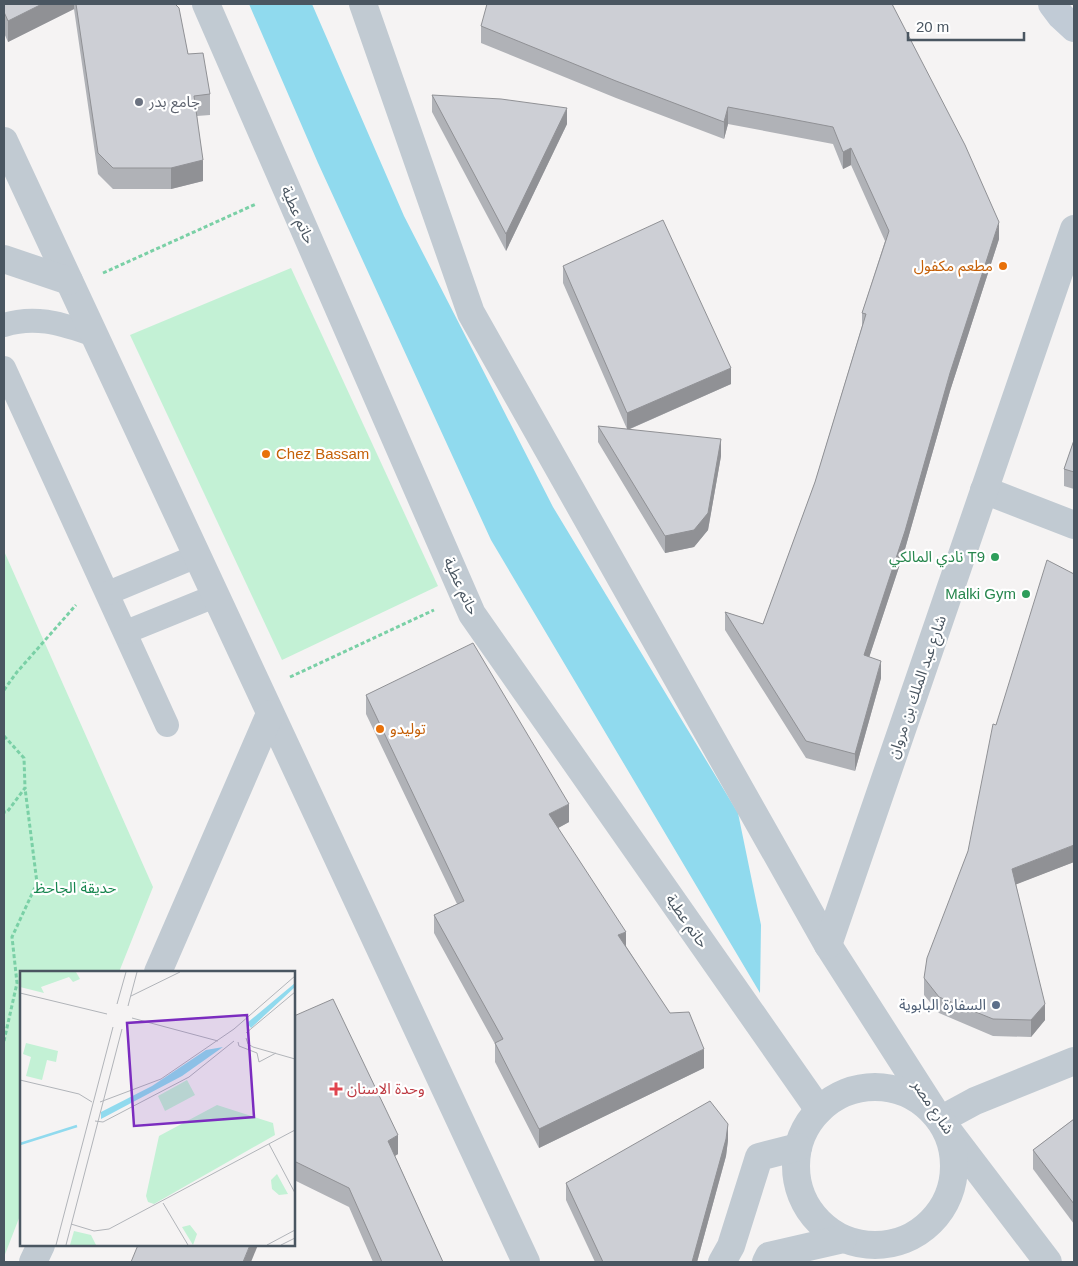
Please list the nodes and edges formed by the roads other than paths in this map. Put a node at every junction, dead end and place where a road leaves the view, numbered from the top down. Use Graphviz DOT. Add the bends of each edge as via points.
graph roads {
  1 [pos="206,4"];
  2 [pos="364,4"];
  3 [pos="1052,4"];
  4 [pos="1074,28"];
  5 [pos="4,141"];
  6 [pos="1074,229"];
  7 [pos="4,259"];
  8 [pos="70,284"];
  9 [pos="4,325"];
  10 [pos="92,334"];
  11 [pos="4,368"];
  12 [pos="984,490"];
  13 [pos="1074,525"];
  14 [pos="197,556"];
  15 [pos="104,585"];
  16 [pos="215,596"];
  17 [pos="126,632"];
  18 [pos="265,702"];
  19 [pos="167,725"];
  20 [pos="828,945"];
  21 [pos="158,971"];
  22 [pos="1074,1061"];
  23 [pos="819,1110"];
  24 [pos="940,1120"];
  25 [pos="798,1147"];
  26 [pos="843,1239"];
  27 [pos="41,1246"];
  28 [pos="893,1254"];
  29 [pos="33,1262"];
  30 [pos="526,1262"];
  31 [pos="722,1262"];
  32 [pos="766,1262"];
  33 [pos="1048,1262"];
  1 -- 23 [label="street, حاتم عطية" via="472,614"];
  2 -- 20 [label="street" via="470,313"];
  3 -- 4 [label="main road"];
  5 -- 8 [label="street"];
  6 -- 12 [label="street, شارع عبد الملك بن مروان"];
  7 -- 8 [label="street"];
  8 -- 10 [label="street"];
  9 -- 10 [label="lane" via="17,321 48,320"];
  10 -- 14 [label="street"];
  11 -- 15 [label="lane"];
  12 -- 13 [label="street"];
  12 -- 20 [label="street, شارع عبد الملك بن مروان"];
  14 -- 15 [label="lane"];
  14 -- 16 [label="street"];
  15 -- 17 [label="lane"];
  16 -- 17 [label="lane"];
  16 -- 18 [label="street"];
  17 -- 19 [label="lane"];
  18 -- 21 [label="street"];
  18 -- 30 [label="street"];
  20 -- 24 [label="street, شارع مصر"];
  22 -- 24 [label="street" via="975,1101"];
  23 -- 24 [label="street" via="837,1096 859,1088 881,1086 904,1092 925,1104"];
  23 -- 25 [label="street" via="806,1127"];
  24 -- 28 [label="street" via="951,1145 954,1171 948,1198 933,1220"];
  24 -- 33 [label="street, شارع مصر"];
  25 -- 26 [label="street" via="799,1191 824,1228"];
  25 -- 31 [label="street" via="759,1157"];
  26 -- 28 [label="street"];
  26 -- 32 [label="street" via="769,1256"];
  27 -- 29 [label="street"];
}
